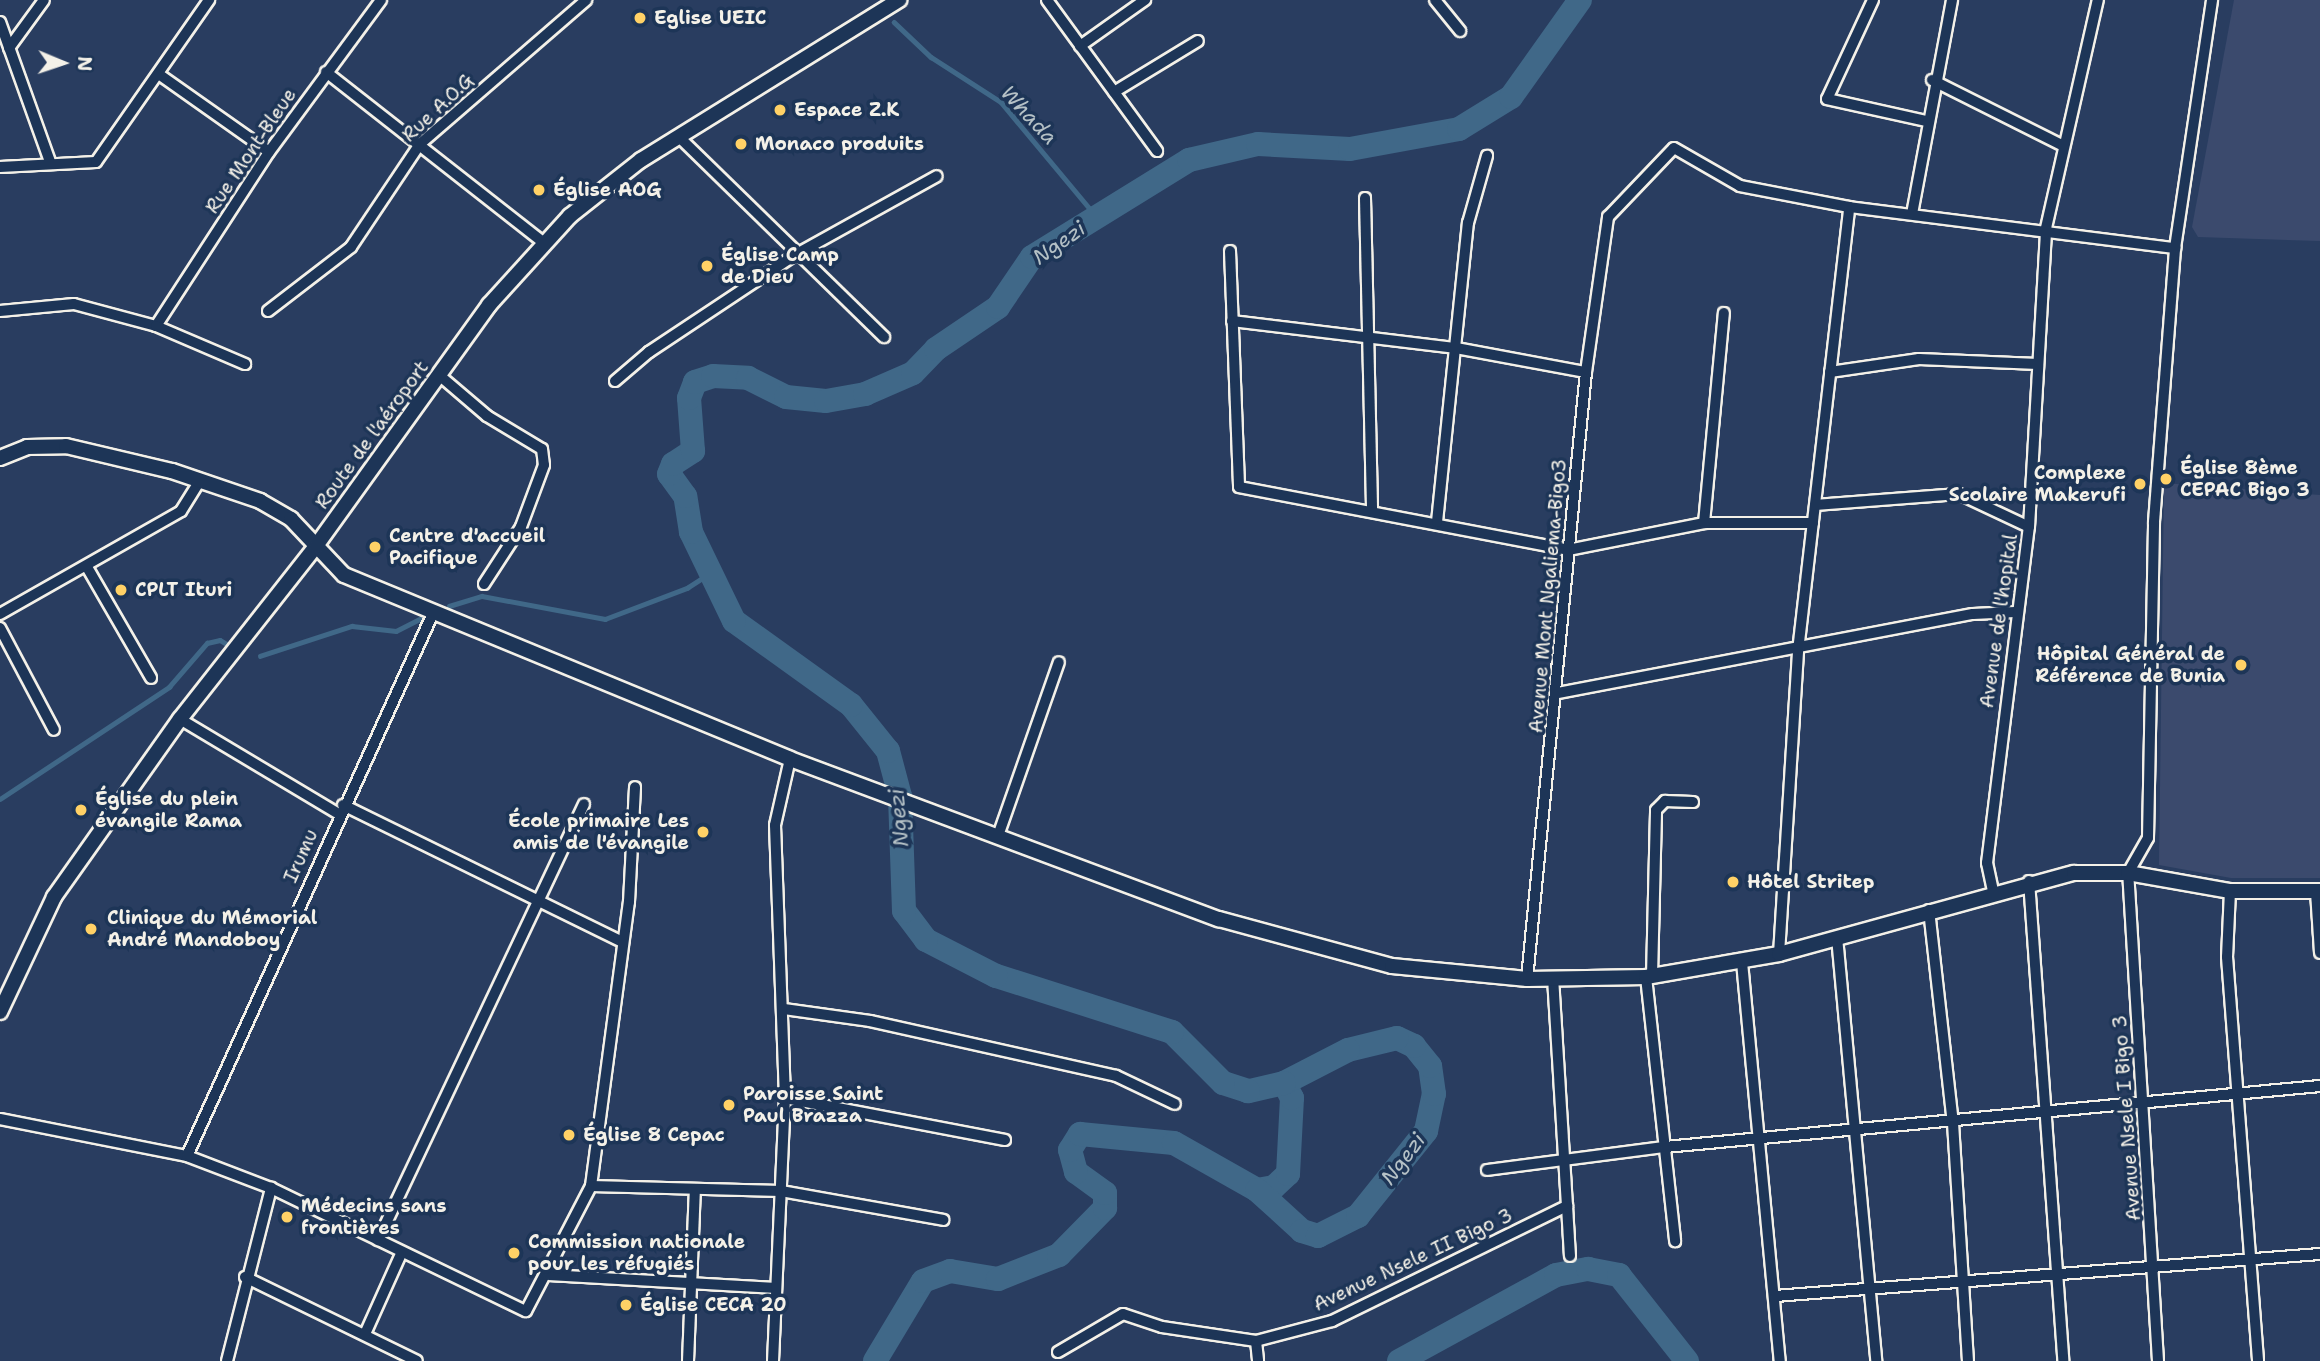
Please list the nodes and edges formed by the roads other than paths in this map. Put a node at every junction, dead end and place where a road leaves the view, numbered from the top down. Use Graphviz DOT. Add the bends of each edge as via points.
graph roads {
  1 [pos="44,0"];
  2 [pos="208,0"];
  3 [pos="380,0"];
  4 [pos="586,0"];
  5 [pos="899,0"];
  6 [pos="1047,0"];
  7 [pos="1145,0"];
  8 [pos="1435,0"];
  9 [pos="1873,0"];
  10 [pos="1952,0"];
  11 [pos="2098,0"];
  12 [pos="2212,0"];
  13 [pos="0,22"];
  14 [pos="1461,31"];
  15 [pos="1198,41"];
  16 [pos="1080,46"];
  17 [pos="9,48"];
  18 [pos="326,72"];
  19 [pos="160,75"];
  20 [pos="1932,80"];
  21 [pos="1114,92"];
  22 [pos="1926,121"];
  23 [pos="678,136"];
  24 [pos="420,144"];
  25 [pos="2062,145"];
  26 [pos="1157,150"];
  27 [pos="269,152"];
  28 [pos="1487,156"];
  29 [pos="50,162"];
  30 [pos="0,167"];
  31 [pos="937,176"];
  32 [pos="1365,198"];
  33 [pos="1849,207"];
  34 [pos="1912,214"];
  35 [pos="2046,228"];
  36 [pos="544,243"];
  37 [pos="2175,248"];
  38 [pos="1230,251"];
  39 [pos="795,255"];
  40 [pos="0,311"];
  41 [pos="268,311"];
  42 [pos="1724,313"];
  43 [pos="1231,321"];
  44 [pos="156,326"];
  45 [pos="884,337"];
  46 [pos="1368,337"];
  47 [pos="1456,348"];
  48 [pos="245,363"];
  49 [pos="2038,364"];
  50 [pos="1586,372"];
  51 [pos="1830,372"];
  52 [pos="439,375"];
  53 [pos="615,381"];
  54 [pos="0,458"];
  55 [pos="200,480"];
  56 [pos="1815,505"];
  57 [pos="1372,510"];
  58 [pos="1437,522"];
  59 [pos="1704,523"];
  60 [pos="1813,523"];
  61 [pos="2029,527"];
  62 [pos="316,546"];
  63 [pos="1567,550"];
  64 [pos="87,567"];
  65 [pos="484,584"];
  66 [pos="434,611"];
  67 [pos="2015,612"];
  68 [pos="0,614"];
  69 [pos="0,628"];
  70 [pos="1798,651"];
  71 [pos="1059,662"];
  72 [pos="151,678"];
  73 [pos="1558,693"];
  74 [pos="180,719"];
  75 [pos="54,730"];
  76 [pos="790,759"];
  77 [pos="635,787"];
  78 [pos="1693,802"];
  79 [pos="584,804"];
  80 [pos="341,810"];
  81 [pos="999,836"];
  82 [pos="2128,873"];
  83 [pos="2029,881"];
  84 [pos="1993,891"];
  85 [pos="2230,891"];
  86 [pos="2318,891"];
  87 [pos="541,901"];
  88 [pos="1929,910"];
  89 [pos="1837,937"];
  90 [pos="621,941"];
  91 [pos="1779,954"];
  92 [pos="2320,954"];
  93 [pos="1742,962"];
  94 [pos="1649,976"];
  95 [pos="1527,979"];
  96 [pos="1553,979"];
  97 [pos="784,1009"];
  98 [pos="0,1012"];
  99 [pos="2320,1086"];
  100 [pos="2238,1093"];
  101 [pos="785,1098"];
  102 [pos="1175,1104"];
  103 [pos="2144,1104"];
  104 [pos="2048,1113"];
  105 [pos="0,1119"];
  106 [pos="1953,1123"];
  107 [pos="1855,1132"];
  108 [pos="1760,1139"];
  109 [pos="1005,1140"];
  110 [pos="1665,1147"];
  111 [pos="187,1156"];
  112 [pos="1564,1159"];
  113 [pos="1487,1170"];
  114 [pos="591,1186"];
  115 [pos="271,1188"];
  116 [pos="695,1190"];
  117 [pos="781,1191"];
  118 [pos="1567,1206"];
  119 [pos="943,1220"];
  120 [pos="378,1240"];
  121 [pos="1675,1241"];
  122 [pos="401,1254"];
  123 [pos="2320,1254"];
  124 [pos="1570,1256"];
  125 [pos="2251,1260"];
  126 [pos="2154,1269"];
  127 [pos="549,1275"];
  128 [pos="245,1277"];
  129 [pos="2059,1278"];
  130 [pos="691,1281"];
  131 [pos="1963,1285"];
  132 [pos="776,1288"];
  133 [pos="1870,1291"];
  134 [pos="1775,1296"];
  135 [pos="365,1334"];
  136 [pos="1256,1341"];
  137 [pos="1058,1352"];
  138 [pos="227,1361"];
  139 [pos="417,1361"];
  140 [pos="688,1361"];
  141 [pos="773,1361"];
  142 [pos="1258,1361"];
  143 [pos="1780,1361"];
  144 [pos="1876,1361"];
  145 [pos="1968,1361"];
  146 [pos="2063,1361"];
  147 [pos="2158,1361"];
  148 [pos="2258,1361"];
  1 -- 17 [label="street"];
  2 -- 19 [label="street"];
  3 -- 18 [label="street, Rue Mont-Bleue"];
  4 -- 24 [label="street, Rue A.O.G"];
  5 -- 23 [label="street, Route de l'aéroport"];
  6 -- 16 [label="street"];
  7 -- 16 [label="street"];
  8 -- 14 [label="street"];
  9 -- 22 [label="street" via="1827,99"];
  10 -- 20 [label="street"];
  11 -- 25 [label="street, Avenue de l'hopital"];
  12 -- 37 [label="street"];
  13 -- 17 [label="street"];
  15 -- 21 [label="street"];
  16 -- 21 [label="street"];
  17 -- 29 [label="street"];
  18 -- 24 [label="street"];
  18 -- 27 [label="street, Rue Mont-Bleue"];
  19 -- 27 [label="street"];
  19 -- 29 [label="street" via="96,162"];
  20 -- 22 [label="street"];
  20 -- 25 [label="street"];
  21 -- 26 [label="street"];
  22 -- 34 [label="street"];
  23 -- 36 [label="street, Route de l'aéroport" via="593,197"];
  23 -- 39 [label="street"];
  24 -- 36 [label="street"];
  24 -- 41 [label="street, Rue A.O.G" via="351,247"];
  25 -- 35 [label="street, Avenue de l'hopital"];
  27 -- 44 [label="street, Rue Mont-Bleue"];
  28 -- 47 [label="street" via="1468,223"];
  29 -- 30 [label="street"];
  31 -- 39 [label="street"];
  32 -- 46 [label="street"];
  33 -- 34 [label="street"];
  33 -- 50 [label="street, Avenue Mont Ngaliema-Bigo3" via="1740,186 1674,148 1608,217"];
  33 -- 51 [label="street"];
  34 -- 35 [label="street"];
  35 -- 37 [label="street" via="2063,236"];
  35 -- 49 [label="street, Avenue de l'hopital"];
  36 -- 52 [label="street, Route de l'aéroport" via="489,305"];
  37 -- 82 [label="street" via="2154,522 2148,838"];
  38 -- 43 [label="street"];
  39 -- 45 [label="street"];
  39 -- 53 [label="street" via="649,352"];
  40 -- 44 [label="street" via="74,304"];
  42 -- 59 [label="street"];
  43 -- 46 [label="street"];
  43 -- 57 [label="street" via="1238,487"];
  44 -- 48 [label="street"];
  46 -- 47 [label="street"];
  46 -- 57 [label="street"];
  47 -- 50 [label="street"];
  47 -- 58 [label="street"];
  49 -- 51 [label="street" via="1919,359"];
  49 -- 61 [label="street, Avenue de l'hopital"];
  50 -- 63 [label="street, Avenue Mont Ngaliema-Bigo3"];
  51 -- 56 [label="street"];
  52 -- 62 [label="street, Route de l'aéroport"];
  52 -- 65 [label="street" via="487,416 541,449 544,465 521,527"];
  54 -- 55 [label="street" via="27,447 66,446"];
  55 -- 62 [label="street" via="270,507 291,519"];
  55 -- 64 [label="street" via="181,511"];
  56 -- 60 [label="street"];
  56 -- 61 [label="street" via="1959,494"];
  57 -- 58 [label="street"];
  58 -- 63 [label="street"];
  59 -- 60 [label="street"];
  59 -- 63 [label="street"];
  60 -- 70 [label="street"];
  61 -- 67 [label="street, Avenue de l'hopital"];
  62 -- 66 [label="street" via="344,575"];
  62 -- 74 [label="street, Route de l'aéroport"];
  63 -- 73 [label="street, Avenue Mont Ngaliema-Bigo3"];
  64 -- 68 [label="street"];
  64 -- 72 [label="street"];
  66 -- 76 [label="street"];
  66 -- 80 [label="street, Irumu"];
  67 -- 70 [label="street" via="1973,614"];
  67 -- 84 [label="street, Avenue de l'hopital" via="1987,863"];
  69 -- 75 [label="street"];
  70 -- 73 [label="street"];
  70 -- 91 [label="street"];
  71 -- 81 [label="street"];
  73 -- 95 [label="street, Avenue Mont Ngaliema-Bigo3"];
  74 -- 80 [label="street"];
  74 -- 98 [label="street, Route de l'aéroport" via="54,897"];
  76 -- 81 [label="street"];
  76 -- 97 [label="street" via="775,825"];
  77 -- 90 [label="street" via="629,902"];
  78 -- 94 [label="street" via="1665,801 1656,810"];
  79 -- 87 [label="street"];
  80 -- 87 [label="street"];
  80 -- 111 [label="street, Irumu"];
  81 -- 95 [label="street" via="1289,941 1392,966"];
  82 -- 83 [label="street" via="2074,873"];
  82 -- 85 [label="street"];
  82 -- 103 [label="street, Avenue Nsele I Bigo 3"];
  83 -- 84 [label="street"];
  83 -- 104 [label="street"];
  84 -- 88 [label="street"];
  85 -- 86 [label="street"];
  85 -- 100 [label="street" via="2227,957"];
  86 -- 92 [label="street"];
  87 -- 90 [label="street"];
  87 -- 120 [label="street"];
  88 -- 89 [label="street"];
  88 -- 106 [label="street"];
  89 -- 91 [label="street"];
  89 -- 107 [label="street"];
  90 -- 114 [label="street"];
  91 -- 93 [label="street"];
  93 -- 94 [label="street"];
  93 -- 108 [label="street"];
  94 -- 96 [label="street"];
  94 -- 110 [label="street"];
  95 -- 96 [label="street"];
  96 -- 112 [label="street"];
  97 -- 101 [label="street"];
  97 -- 102 [label="street" via="870,1021 1116,1076"];
  99 -- 100 [label="street"];
  100 -- 103 [label="street"];
  100 -- 125 [label="street"];
  101 -- 109 [label="street"];
  101 -- 117 [label="street"];
  103 -- 104 [label="street"];
  103 -- 126 [label="street, Avenue Nsele I Bigo 3"];
  104 -- 106 [label="street"];
  104 -- 129 [label="street"];
  105 -- 111 [label="street"];
  106 -- 107 [label="street"];
  106 -- 131 [label="street"];
  107 -- 108 [label="street"];
  107 -- 133 [label="street"];
  108 -- 110 [label="street"];
  108 -- 134 [label="street"];
  110 -- 112 [label="street"];
  110 -- 121 [label="street"];
  111 -- 115 [label="street"];
  112 -- 113 [label="street"];
  112 -- 118 [label="street"];
  114 -- 116 [label="street"];
  114 -- 127 [label="street"];
  115 -- 120 [label="street"];
  115 -- 128 [label="street"];
  116 -- 117 [label="street"];
  116 -- 130 [label="street"];
  117 -- 119 [label="street"];
  117 -- 132 [label="street"];
  118 -- 124 [label="street"];
  118 -- 136 [label="street, Avenue Nsele II Bigo 3" via="1332,1321"];
  120 -- 122 [label="street"];
  122 -- 127 [label="street" via="526,1311"];
  122 -- 135 [label="street"];
  123 -- 125 [label="street"];
  125 -- 126 [label="street"];
  125 -- 148 [label="street"];
  126 -- 129 [label="street"];
  126 -- 147 [label="street, Avenue Nsele I Bigo 3"];
  127 -- 130 [label="street"];
  128 -- 135 [label="street"];
  128 -- 138 [label="street"];
  129 -- 131 [label="street"];
  129 -- 146 [label="street"];
  130 -- 132 [label="street"];
  130 -- 140 [label="street"];
  131 -- 133 [label="street"];
  131 -- 145 [label="street"];
  132 -- 141 [label="street"];
  133 -- 134 [label="street"];
  133 -- 144 [label="street"];
  134 -- 143 [label="street"];
  135 -- 139 [label="street"];
  136 -- 137 [label="street, Avenue Nsele II Bigo 3" via="1162,1327 1132,1313"];
  136 -- 142 [label="street"];
}
